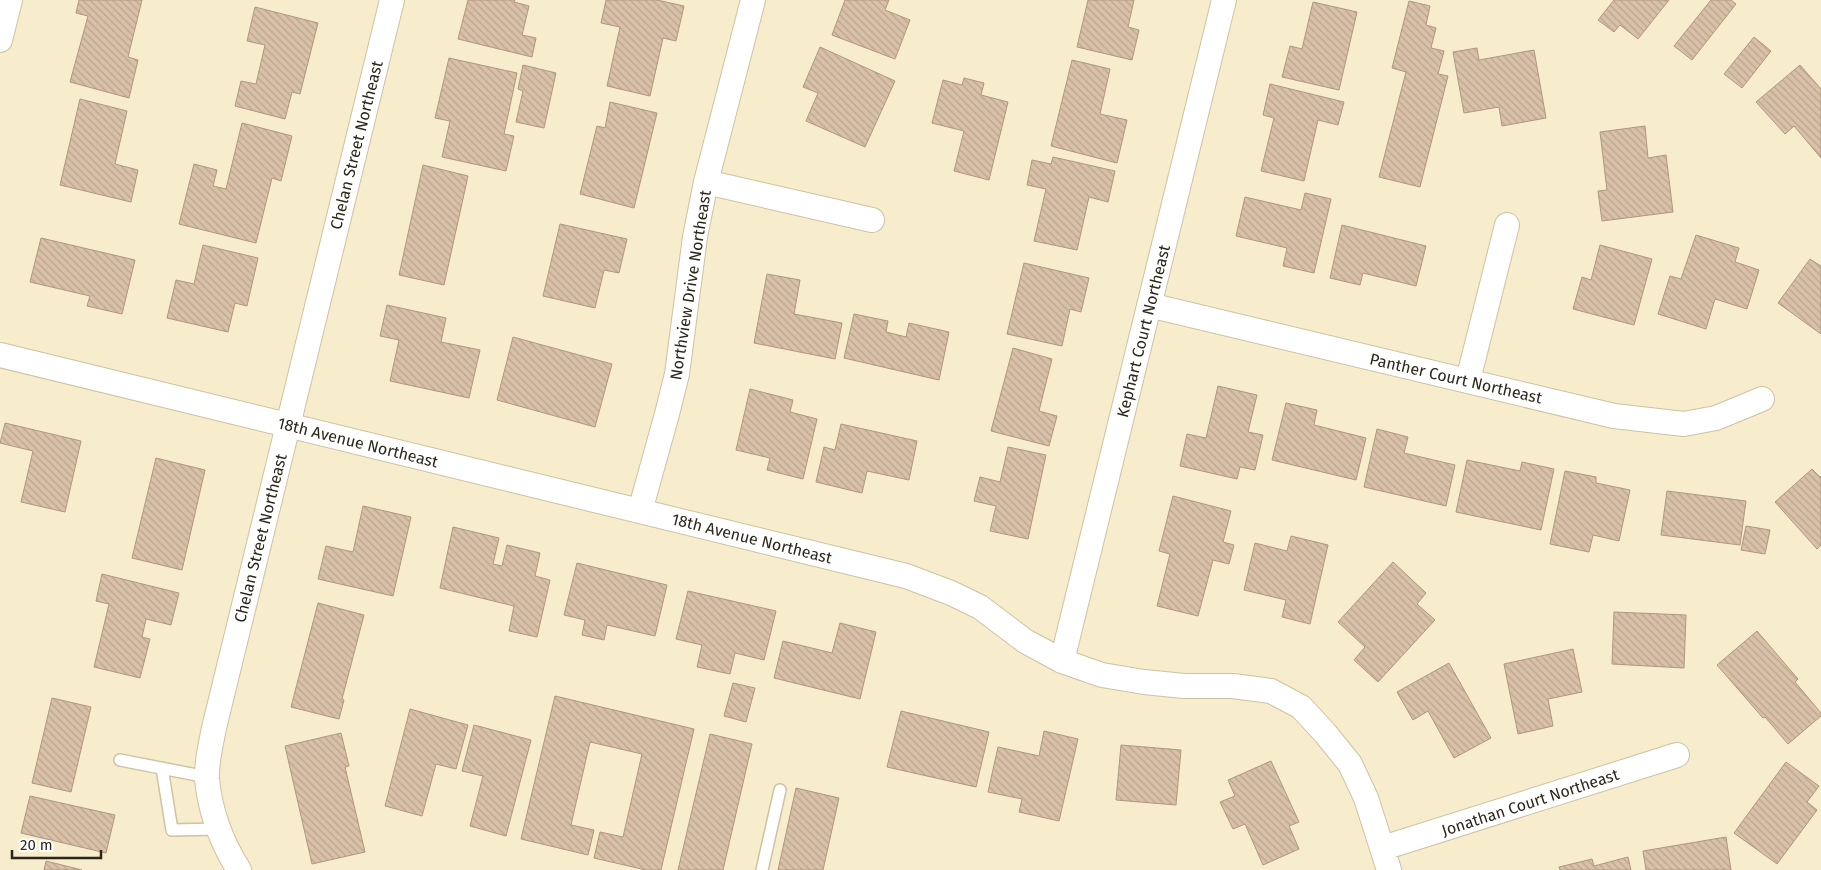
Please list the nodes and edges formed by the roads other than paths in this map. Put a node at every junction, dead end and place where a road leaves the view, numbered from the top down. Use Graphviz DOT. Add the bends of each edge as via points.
graph roads {
  1 [pos="10,0"];
  2 [pos="392,0"];
  3 [pos="753,0"];
  4 [pos="1224,0"];
  5 [pos="0,40"];
  6 [pos="706,182"];
  7 [pos="872,220"];
  8 [pos="1507,225"];
  9 [pos="1149,305"];
  10 [pos="0,355"];
  11 [pos="1468,380"];
  12 [pos="1762,400"];
  13 [pos="288,424"];
  14 [pos="640,511"];
  15 [pos="1062,661"];
  16 [pos="1677,755"];
  17 [pos="120,760"];
  18 [pos="162,768"];
  19 [pos="207,777"];
  20 [pos="780,790"];
  21 [pos="219,829"];
  22 [pos="1386,859"];
  23 [pos="239,870"];
  24 [pos="762,870"];
  1 -- 5 [label="street"];
  2 -- 13 [label="street, Chelan Street Northeast"];
  3 -- 6 [label="street, Northview Drive Northeast"];
  4 -- 9 [label="street, Kephart Court Northeast"];
  6 -- 7 [label="street"];
  6 -- 14 [label="street, Northview Drive Northeast" via="695,237 677,374"];
  8 -- 11 [label="street"];
  9 -- 11 [label="street, Panther Court Northeast"];
  9 -- 15 [label="street, Kephart Court Northeast"];
  10 -- 13 [label="street, 18th Avenue Northeast"];
  11 -- 12 [label="street, Panther Court Northeast" via="1614,416 1684,424 1716,418"];
  13 -- 14 [label="street, 18th Avenue Northeast"];
  13 -- 19 [label="street, Chelan Street Northeast" via="214,728"];
  14 -- 15 [label="street, 18th Avenue Northeast" via="906,576 980,607 1025,641"];
  15 -- 22 [label="street, 18th Avenue Northeast" via="1102,676 1184,686 1233,686 1271,691 1301,707 1350,764 1366,798"];
  16 -- 22 [label="street, Jonathan Court Northeast"];
  17 -- 18 [label="lane"];
  18 -- 19 [label="lane"];
  18 -- 21 [label="lane" via="172,830"];
  19 -- 21 [label="street, Chelan Street Northeast"];
  20 -- 24 [label="lane"];
  21 -- 23 [label="street, Chelan Street Northeast"];
}
